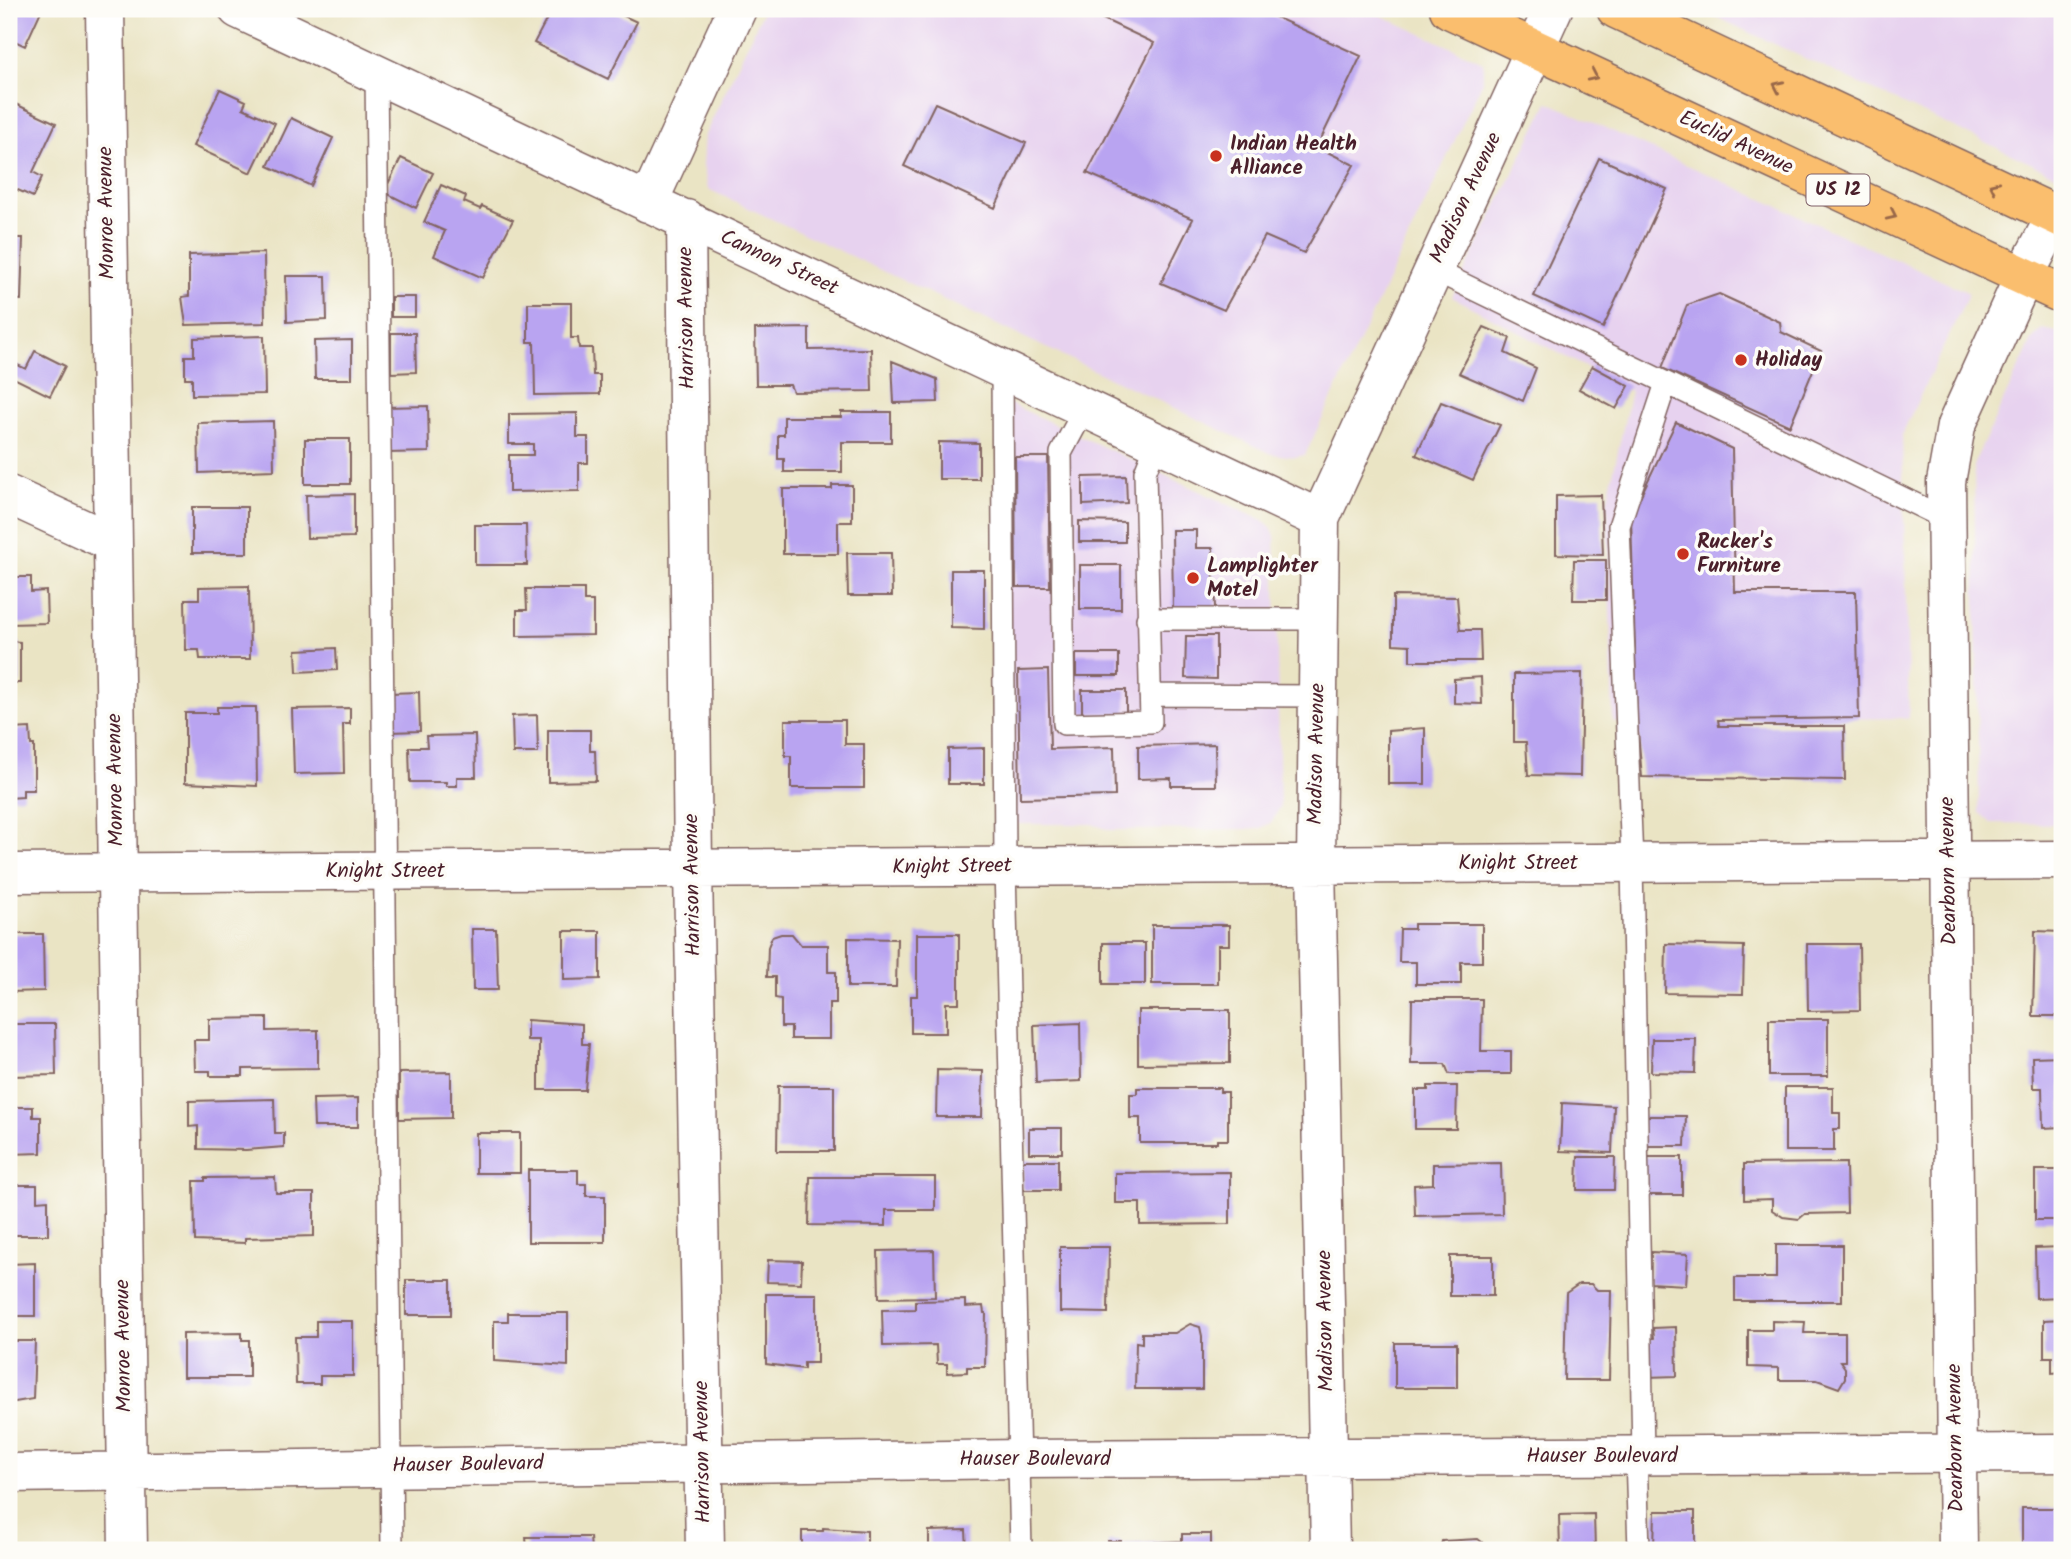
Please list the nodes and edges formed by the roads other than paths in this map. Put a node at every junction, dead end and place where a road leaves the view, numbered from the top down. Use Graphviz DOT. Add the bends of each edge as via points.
graph roads {
  1 [pos="105,9"];
  2 [pos="238,9"];
  3 [pos="737,9"];
  4 [pos="1449,9"];
  5 [pos="1553,9"];
  6 [pos="1616,9"];
  7 [pos="1534,49"];
  8 [pos="376,74"];
  9 [pos="648,203"];
  10 [pos="2059,216"];
  11 [pos="686,219"];
  12 [pos="1434,270"];
  13 [pos="2024,276"];
  14 [pos="2062,294"];
  15 [pos="1002,369"];
  16 [pos="1666,383"];
  17 [pos="1085,408"];
  18 [pos="1157,442"];
  19 [pos="9,495"];
  20 [pos="1320,519"];
  21 [pos="1946,519"];
  22 [pos="111,542"];
  23 [pos="1147,619"];
  24 [pos="1319,619"];
  25 [pos="1150,695"];
  26 [pos="1318,696"];
  27 [pos="2062,860"];
  28 [pos="1948,861"];
  29 [pos="1632,862"];
  30 [pos="1316,863"];
  31 [pos="1005,866"];
  32 [pos="692,869"];
  33 [pos="385,872"];
  34 [pos="9,873"];
  35 [pos="118,873"];
  36 [pos="1957,1454"];
  37 [pos="2062,1454"];
  38 [pos="1640,1455"];
  39 [pos="1329,1457"];
  40 [pos="1020,1459"];
  41 [pos="703,1462"];
  42 [pos="391,1466"];
  43 [pos="126,1470"];
  44 [pos="9,1472"];
  45 [pos="128,1550"];
  46 [pos="392,1550"];
  47 [pos="705,1550"];
  48 [pos="1021,1550"];
  49 [pos="1330,1550"];
  50 [pos="1639,1550"];
  51 [pos="1958,1550"];
  1 -- 22 [label="street, Monroe Avenue"];
  2 -- 8 [label="street, Cannon Street"];
  3 -- 9 [label="street"];
  4 -- 7 [label="highway, Euclid Avenue / US 12"];
  5 -- 7 [label="street, Madison Avenue"];
  10 -- 6 [label="highway, one-way"];
  7 -- 12 [label="street, Madison Avenue"];
  7 -- 13 [label="highway, Euclid Avenue / US 12, one-way"];
  8 -- 9 [label="street, Cannon Street"];
  8 -- 33 [label="lane"];
  9 -- 11 [label="street, Cannon Street"];
  10 -- 13 [label="street, Dearborn Avenue"];
  11 -- 15 [label="street, Cannon Street"];
  11 -- 32 [label="street, Harrison Avenue"];
  12 -- 16 [label="lane"];
  12 -- 20 [label="street, Madison Avenue"];
  13 -- 14 [label="highway, Euclid Avenue / US 12"];
  13 -- 21 [label="street, Dearborn Avenue" via="1956,426 1945,482"];
  15 -- 17 [label="street, Cannon Street"];
  15 -- 31 [label="lane"];
  16 -- 21 [label="lane"];
  16 -- 29 [label="lane" via="1619,526"];
  17 -- 18 [label="street, Cannon Street"];
  17 -- 25 [label="lane" via="1061,453 1064,724 1152,722"];
  18 -- 20 [label="street, Cannon Street"];
  18 -- 23 [label="lane" via="1145,472"];
  19 -- 22 [label="street"];
  20 -- 24 [label="street, Madison Avenue"];
  21 -- 28 [label="street, Dearborn Avenue"];
  22 -- 35 [label="street, Monroe Avenue"];
  23 -- 24 [label="lane"];
  23 -- 25 [label="lane"];
  24 -- 26 [label="street, Madison Avenue"];
  25 -- 26 [label="lane"];
  26 -- 30 [label="street, Madison Avenue"];
  27 -- 28 [label="street, Knight Street"];
  28 -- 29 [label="street, Knight Street"];
  28 -- 36 [label="street, Dearborn Avenue"];
  29 -- 30 [label="street, Knight Street"];
  29 -- 38 [label="lane"];
  30 -- 31 [label="street, Knight Street"];
  30 -- 39 [label="street, Madison Avenue"];
  31 -- 32 [label="street, Knight Street"];
  31 -- 40 [label="lane"];
  32 -- 33 [label="street, Knight Street"];
  32 -- 41 [label="street, Harrison Avenue"];
  33 -- 35 [label="street, Knight Street"];
  33 -- 42 [label="lane"];
  34 -- 35 [label="street, Knight Street"];
  35 -- 43 [label="street, Monroe Avenue"];
  36 -- 37 [label="street, Hauser Boulevard"];
  36 -- 38 [label="street, Hauser Boulevard"];
  36 -- 51 [label="street, Dearborn Avenue"];
  38 -- 39 [label="street, Hauser Boulevard"];
  38 -- 50 [label="lane"];
  39 -- 40 [label="street, Hauser Boulevard"];
  39 -- 49 [label="street, Madison Avenue"];
  40 -- 41 [label="street, Hauser Boulevard"];
  40 -- 48 [label="lane"];
  41 -- 42 [label="street, Hauser Boulevard"];
  41 -- 47 [label="street, Harrison Avenue"];
  42 -- 43 [label="street, Hauser Boulevard"];
  42 -- 46 [label="lane"];
  43 -- 44 [label="street, Hauser Boulevard"];
  43 -- 45 [label="street, Monroe Avenue"];
}
